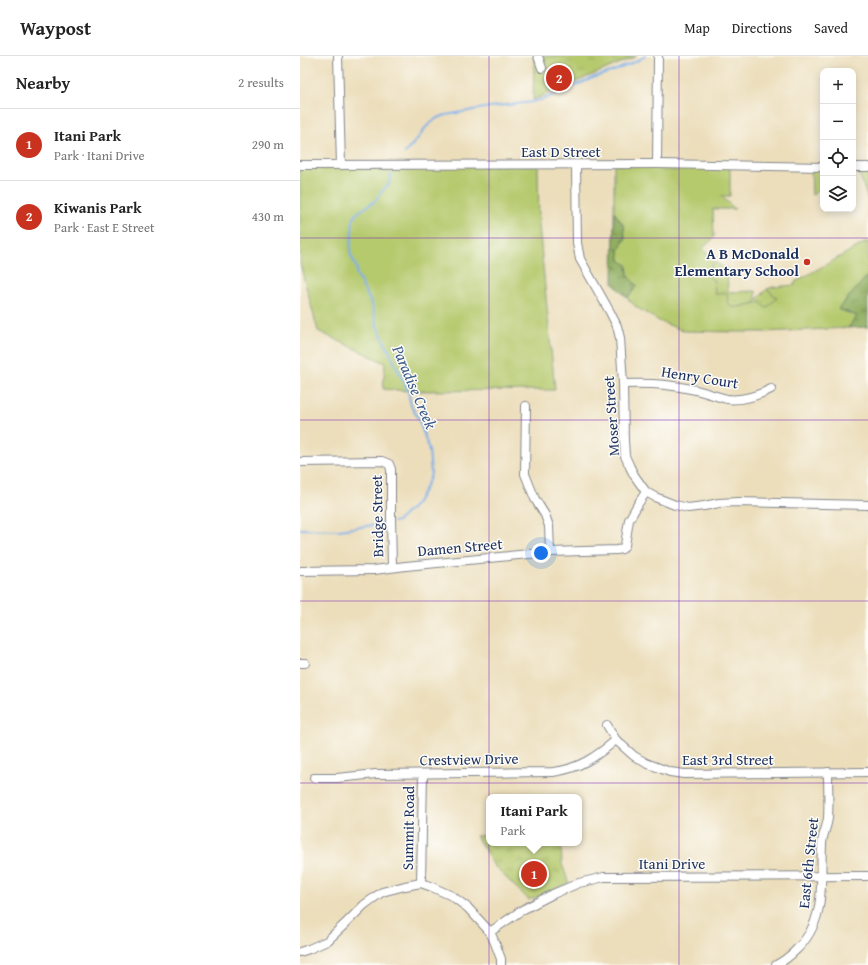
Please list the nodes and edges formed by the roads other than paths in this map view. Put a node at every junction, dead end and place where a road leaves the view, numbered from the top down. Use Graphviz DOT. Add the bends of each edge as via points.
graph roads {
  1 [pos="338,56"];
  2 [pos="538,56"];
  3 [pos="658,59"];
  4 [pos="542,68"];
  5 [pos="657,164"];
  6 [pos="300,165"];
  7 [pos="341,165"];
  8 [pos="576,165"];
  9 [pos="820,167"];
  10 [pos="856,167"];
  11 [pos="868,167"];
  12 [pos="623,384"];
  13 [pos="771,389"];
  14 [pos="526,406"];
  15 [pos="300,462"];
  16 [pos="646,492"];
  17 [pos="868,505"];
  18 [pos="550,552"];
  19 [pos="392,567"];
  20 [pos="300,571"];
  21 [pos="607,725"];
  22 [pos="616,740"];
  23 [pos="828,772"];
  24 [pos="868,772"];
  25 [pos="423,774"];
  26 [pos="314,778"];
  27 [pos="822,876"];
  28 [pos="868,876"];
  29 [pos="421,883"];
  30 [pos="490,932"];
  31 [pos="300,952"];
  32 [pos="501,965"];
  33 [pos="776,965"];
  1 -- 7 [label="street"];
  2 -- 4 [label="street"];
  3 -- 5 [label="street"];
  5 -- 8 [label="street, East D Street"];
  5 -- 9 [label="street, East D Street"];
  6 -- 7 [label="street, East D Street"];
  7 -- 8 [label="street, East D Street"];
  8 -- 12 [label="street, Moser Street" via="577,243 580,259 617,326"];
  10 -- 11 [label="street"];
  12 -- 13 [label="street, Henry Court" via="671,386 728,399 745,399"];
  12 -- 16 [label="street, Moser Street" via="626,456 634,475"];
  14 -- 18 [label="street" via="525,474 549,526"];
  15 -- 19 [label="street, Bridge Street" via="382,461 389,464"];
  16 -- 17 [label="street, Moser Street" via="664,501 688,508 737,502"];
  16 -- 18 [label="street, Damen Street" via="633,512 622,549"];
  18 -- 19 [label="street, Damen Street"];
  19 -- 20 [label="street, Damen Street" via="374,570"];
  21 -- 22 [label="street, East 3rd Street"];
  22 -- 23 [label="street, East 3rd Street" via="634,756 670,772"];
  22 -- 25 [label="street, Crestview Drive" via="589,761 563,771"];
  23 -- 24 [label="street, East 3rd Street"];
  23 -- 27 [label="street, East 6th Street" via="828,818 822,843"];
  25 -- 26 [label="street, Crestview Drive"];
  25 -- 29 [label="street, Summit Road"];
  27 -- 28 [label="street, Itani Drive"];
  27 -- 30 [label="street, Itani Drive" via="604,878 579,883 553,894 522,910"];
  27 -- 33 [label="street, East 6th Street" via="818,914 813,928 800,946"];
  29 -- 30 [label="street" via="452,896 468,908"];
  29 -- 31 [label="street" via="382,892 364,905 327,941"];
  30 -- 32 [label="street"];
}
